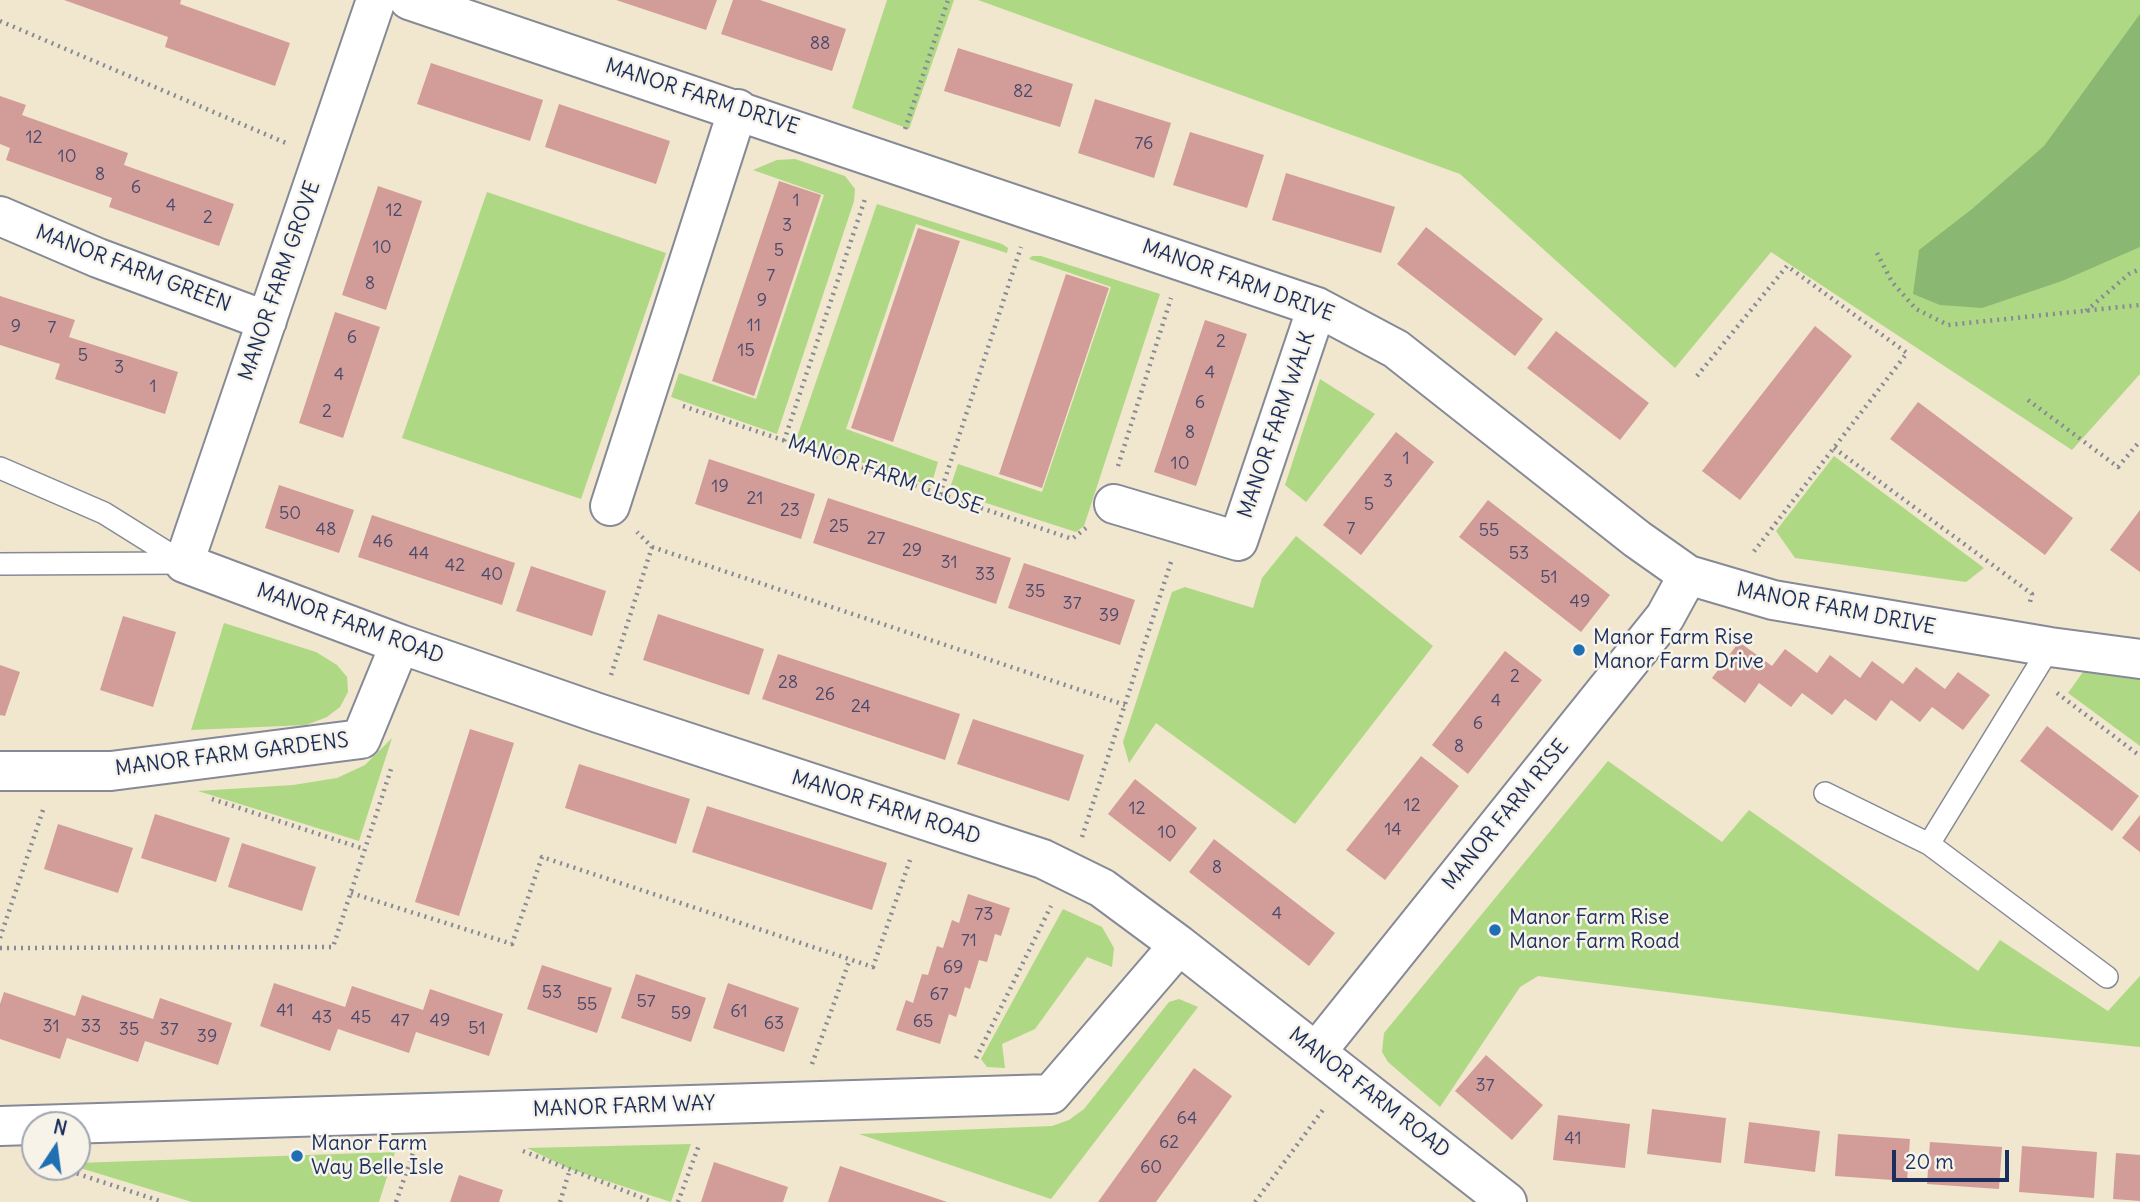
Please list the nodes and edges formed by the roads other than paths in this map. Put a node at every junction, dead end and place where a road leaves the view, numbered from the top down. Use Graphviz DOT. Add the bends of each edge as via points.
graph roads {
  1 [pos="376,0"];
  2 [pos="409,0"];
  3 [pos="738,109"];
  4 [pos="0,216"];
  5 [pos="1317,307"];
  6 [pos="267,321"];
  7 [pos="0,468"];
  8 [pos="1114,504"];
  9 [pos="610,506"];
  10 [pos="184,563"];
  11 [pos="0,564"];
  12 [pos="1688,575"];
  13 [pos="401,644"];
  14 [pos="2035,655"];
  15 [pos="2140,659"];
  16 [pos="0,771"];
  17 [pos="1825,793"];
  18 [pos="1929,844"];
  19 [pos="1179,945"];
  20 [pos="2107,976"];
  21 [pos="1317,1051"];
  22 [pos="0,1126"];
  23 [pos="1507,1202"];
  1 -- 6 [label="street, MANOR FARM GROVE"];
  2 -- 3 [label="street, MANOR FARM DRIVE"];
  3 -- 5 [label="street, MANOR FARM DRIVE"];
  3 -- 9 [label="street"];
  4 -- 6 [label="street, MANOR FARM GREEN"];
  5 -- 8 [label="street, MANOR FARM WALK" via="1238,541"];
  5 -- 12 [label="street, MANOR FARM DRIVE" via="1396,349"];
  6 -- 10 [label="street, MANOR FARM GROVE"];
  7 -- 10 [label="lane" via="104,513"];
  10 -- 11 [label="lane"];
  10 -- 13 [label="street, MANOR FARM ROAD"];
  12 -- 14 [label="street, MANOR FARM DRIVE" via="1773,600"];
  12 -- 21 [label="street, MANOR FARM RISE" via="1665,617"];
  13 -- 16 [label="street, MANOR FARM GARDENS" via="361,739 111,771"];
  13 -- 19 [label="street, MANOR FARM ROAD" via="1043,859 1102,888"];
  14 -- 15 [label="street, MANOR FARM DRIVE"];
  14 -- 18 [label="lane"];
  17 -- 18 [label="lane"];
  18 -- 20 [label="lane"];
  19 -- 21 [label="street, MANOR FARM ROAD"];
  19 -- 22 [label="street, MANOR FARM WAY" via="1051,1094"];
  21 -- 23 [label="street, MANOR FARM ROAD"];
}
